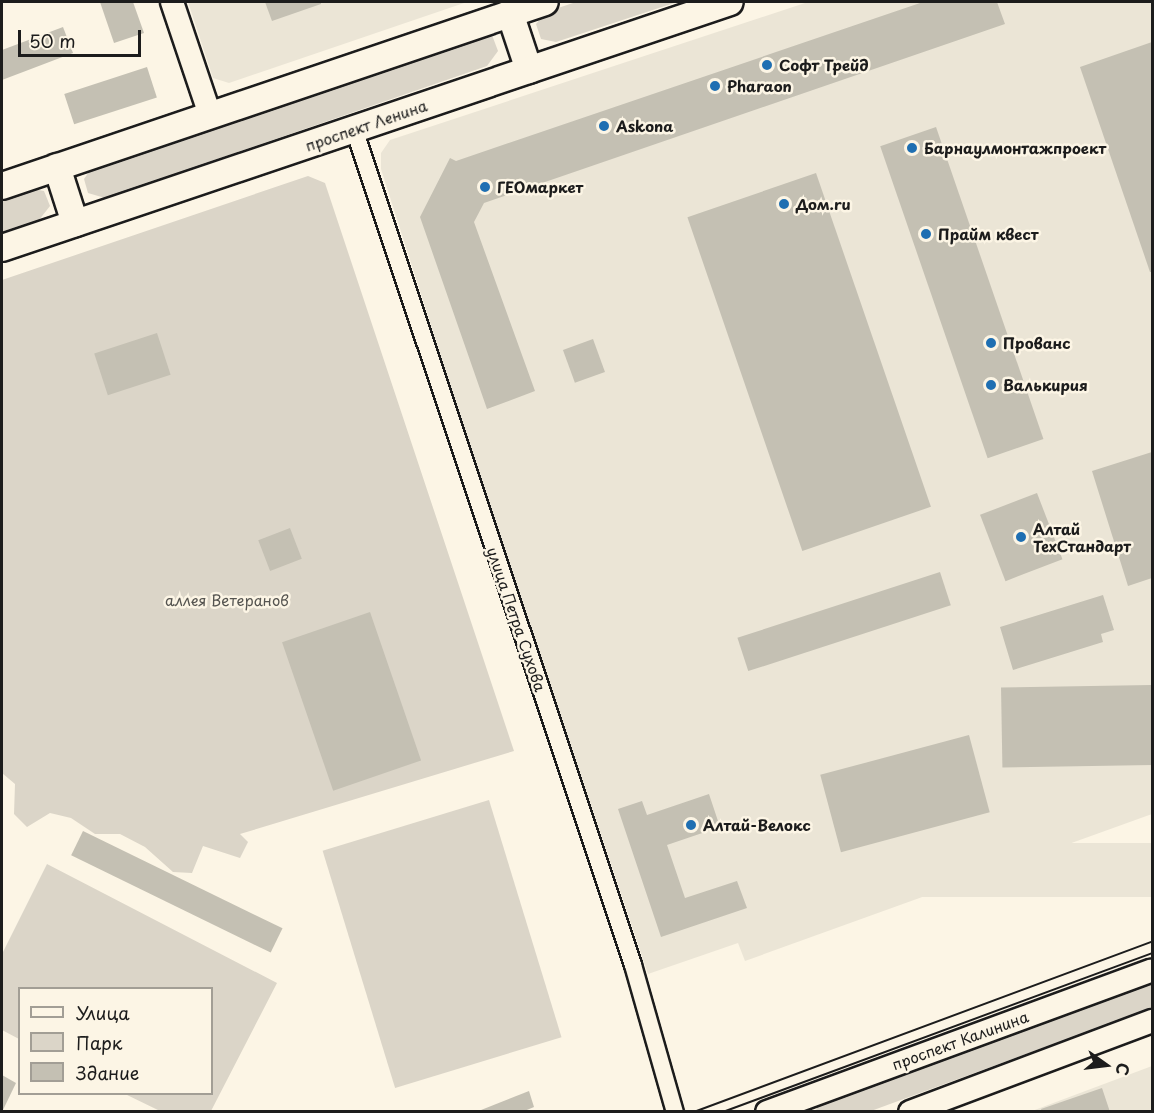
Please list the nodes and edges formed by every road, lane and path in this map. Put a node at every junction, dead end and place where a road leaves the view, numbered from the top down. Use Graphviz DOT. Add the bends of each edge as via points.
graph roads {
  1 [pos="172,2"];
  2 [pos="545,2"];
  3 [pos="730,2"];
  4 [pos="510,13"];
  5 [pos="529,70"];
  6 [pos="210,115"];
  7 [pos="354,129"];
  8 [pos="57,167"];
  9 [pos="2,186"];
  10 [pos="75,223"];
  11 [pos="2,248"];
  12 [pos="1152,970"];
  13 [pos="1152,1021"];
  14 [pos="675,1112"];
  15 [pos="768,1112"];
  16 [pos="909,1112"];
  1 -- 6 [label="main road"];
  2 -- 4 [label="main road"];
  3 -- 5 [label="main road, проспект Ленина"];
  4 -- 5 [label="main road"];
  4 -- 6 [label="main road"];
  5 -- 7 [label="main road, проспект Ленина"];
  6 -- 8 [label="main road"];
  7 -- 10 [label="main road, проспект Ленина"];
  7 -- 14 [label="street, улица Петра Сухова" via="633,965"];
  8 -- 9 [label="main road"];
  8 -- 10 [label="main road"];
  10 -- 11 [label="main road, проспект Ленина"];
  12 -- 15 [label="main road, проспект Калинина"];
  13 -- 16 [label="main road"];
}
